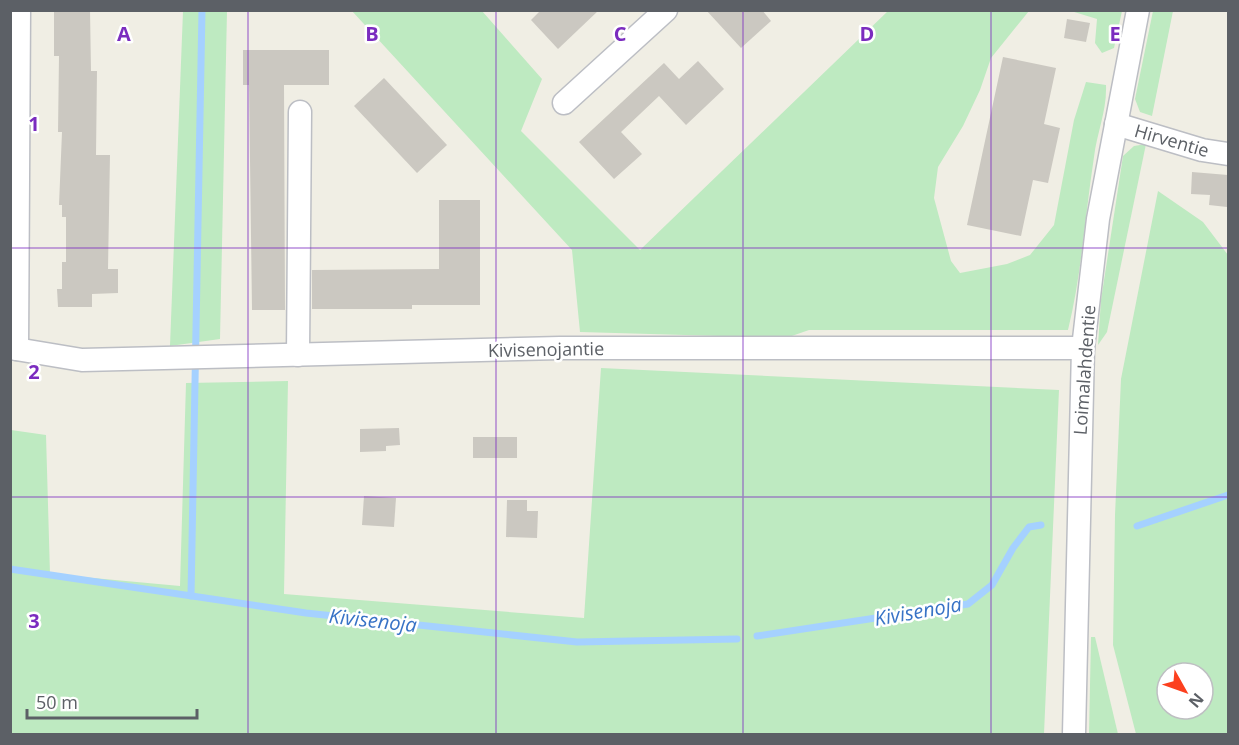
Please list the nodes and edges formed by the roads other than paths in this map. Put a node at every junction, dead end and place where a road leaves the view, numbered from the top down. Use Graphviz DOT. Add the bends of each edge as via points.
graph roads {
  1 [pos="19,10"];
  2 [pos="666,10"];
  3 [pos="1138,10"];
  4 [pos="564,103"];
  5 [pos="300,112"];
  6 [pos="1116,124"];
  7 [pos="1228,154"];
  8 [pos="14,348"];
  9 [pos="1083,348"];
  10 [pos="298,355"];
  11 [pos="1074,735"];
  1 -- 8 [label="street"];
  2 -- 4 [label="street"];
  3 -- 6 [label="street, Loimalahdentie"];
  5 -- 10 [label="street"];
  6 -- 7 [label="street, Hirventie"];
  6 -- 9 [label="street, Loimalahdentie" via="1098,219"];
  8 -- 10 [label="street, Kivisenojantie" via="82,360"];
  9 -- 10 [label="street, Kivisenojantie" via="560,348"];
  9 -- 11 [label="street, Loimalahdentie"];
}
